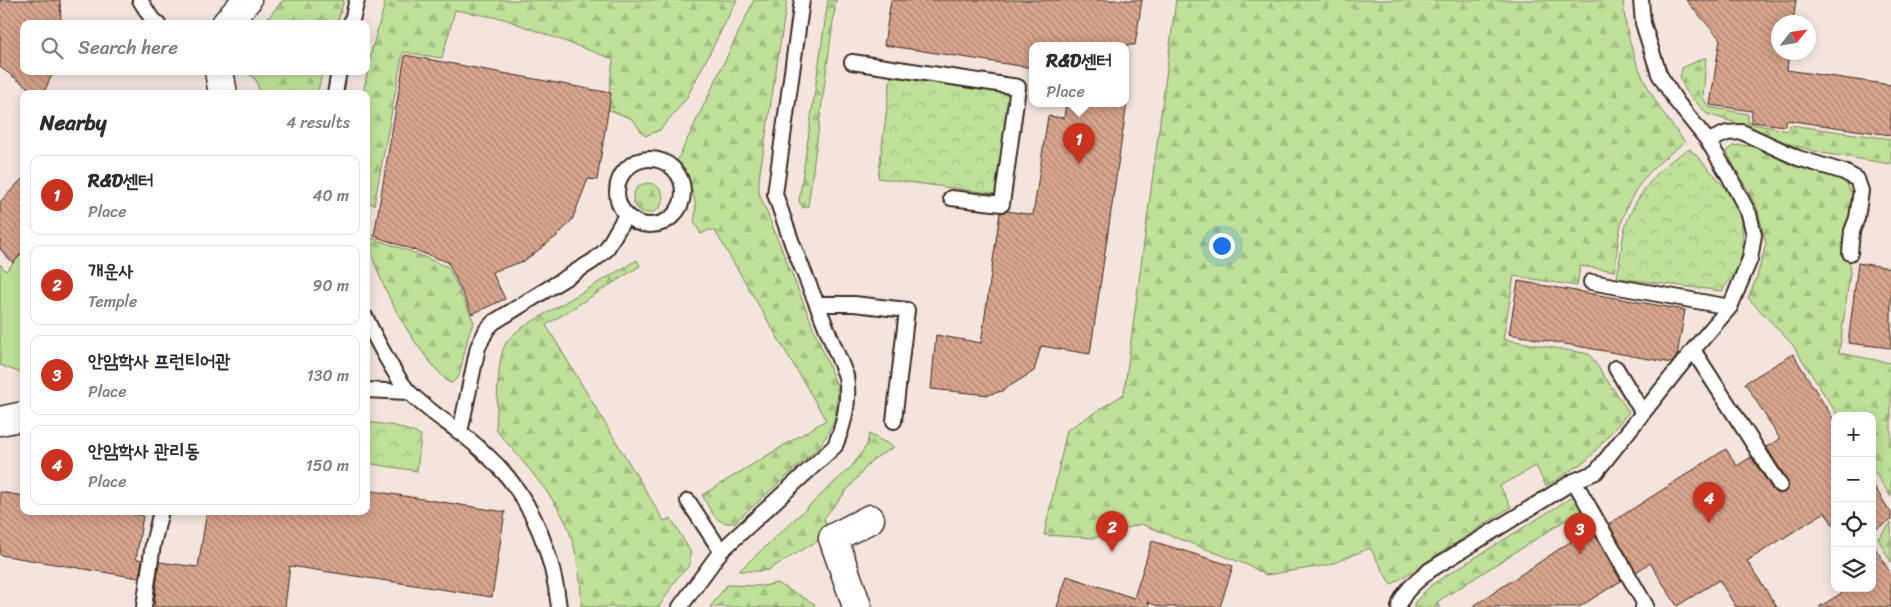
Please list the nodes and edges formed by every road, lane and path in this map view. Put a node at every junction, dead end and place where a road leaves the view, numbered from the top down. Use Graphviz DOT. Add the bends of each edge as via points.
graph roads {
  1 [pos="140,0"];
  2 [pos="247,0"];
  3 [pos="357,0"];
  4 [pos="802,0"];
  5 [pos="1642,0"];
  6 [pos="154,20"];
  7 [pos="230,20"];
  8 [pos="351,20"];
  9 [pos="852,62"];
  10 [pos="220,75"];
  11 [pos="338,75"];
  12 [pos="222,90"];
  13 [pos="336,90"];
  14 [pos="1708,141"];
  15 [pos="951,198"];
  16 [pos="626,215"];
  17 [pos="1850,253"];
  18 [pos="1591,282"];
  19 [pos="818,304"];
  20 [pos="1730,307"];
  21 [pos="370,325"];
  22 [pos="1693,350"];
  23 [pos="1616,368"];
  24 [pos="370,390"];
  25 [pos="409,392"];
  26 [pos="1643,413"];
  27 [pos="20,417"];
  28 [pos="0,420"];
  29 [pos="894,421"];
  30 [pos="460,432"];
  31 [pos="1574,481"];
  32 [pos="1780,485"];
  33 [pos="688,501"];
  34 [pos="160,515"];
  35 [pos="870,519"];
  36 [pos="721,551"];
  37 [pos="144,607"];
  38 [pos="559,607"];
  39 [pos="680,607"];
  40 [pos="856,607"];
  41 [pos="1399,607"];
  42 [pos="1643,607"];
  1 -- 6 [label="lane"];
  2 -- 7 [label="street"];
  3 -- 8 [label="lane"];
  4 -- 19 [label="lane" via="775,194"];
  5 -- 14 [label="lane" via="1643,24 1659,74"];
  9 -- 15 [label="lane" via="1018,87 1002,204"];
  10 -- 12 [label="street"];
  11 -- 13 [label="lane"];
  14 -- 17 [label="lane" via="1727,133 1742,132 1798,158 1857,178 1861,191"];
  14 -- 20 [label="lane" via="1739,193 1754,235 1750,259"];
  16 -- 16 [label="lane" via="646,225 657,224 671,216 681,203 683,192 676,171 667,164 646,159 628,167 617,186 620,206"];
  16 -- 30 [label="lane" via="606,250 593,261 487,328 478,347"];
  18 -- 20 [label="lane"];
  19 -- 29 [label="lane" via="906,310"];
  19 -- 36 [label="lane" via="846,376 848,406 840,435 835,446 823,458"];
  20 -- 22 [label="lane"];
  21 -- 25 [label="lane"];
  22 -- 26 [label="lane"];
  22 -- 32 [label="lane"];
  23 -- 26 [label="lane"];
  24 -- 25 [label="lane"];
  25 -- 30 [label="lane"];
  26 -- 31 [label="lane" via="1596,472"];
  27 -- 28 [label="street"];
  30 -- 38 [label="lane" via="498,466 531,512 546,546"];
  31 -- 41 [label="lane" via="1430,570 1409,588"];
  31 -- 42 [label="lane" via="1646,606"];
  33 -- 36 [label="lane"];
  34 -- 37 [label="lane"];
  35 -- 40 [label="street" via="833,538"];
  36 -- 39 [label="lane"];
}
